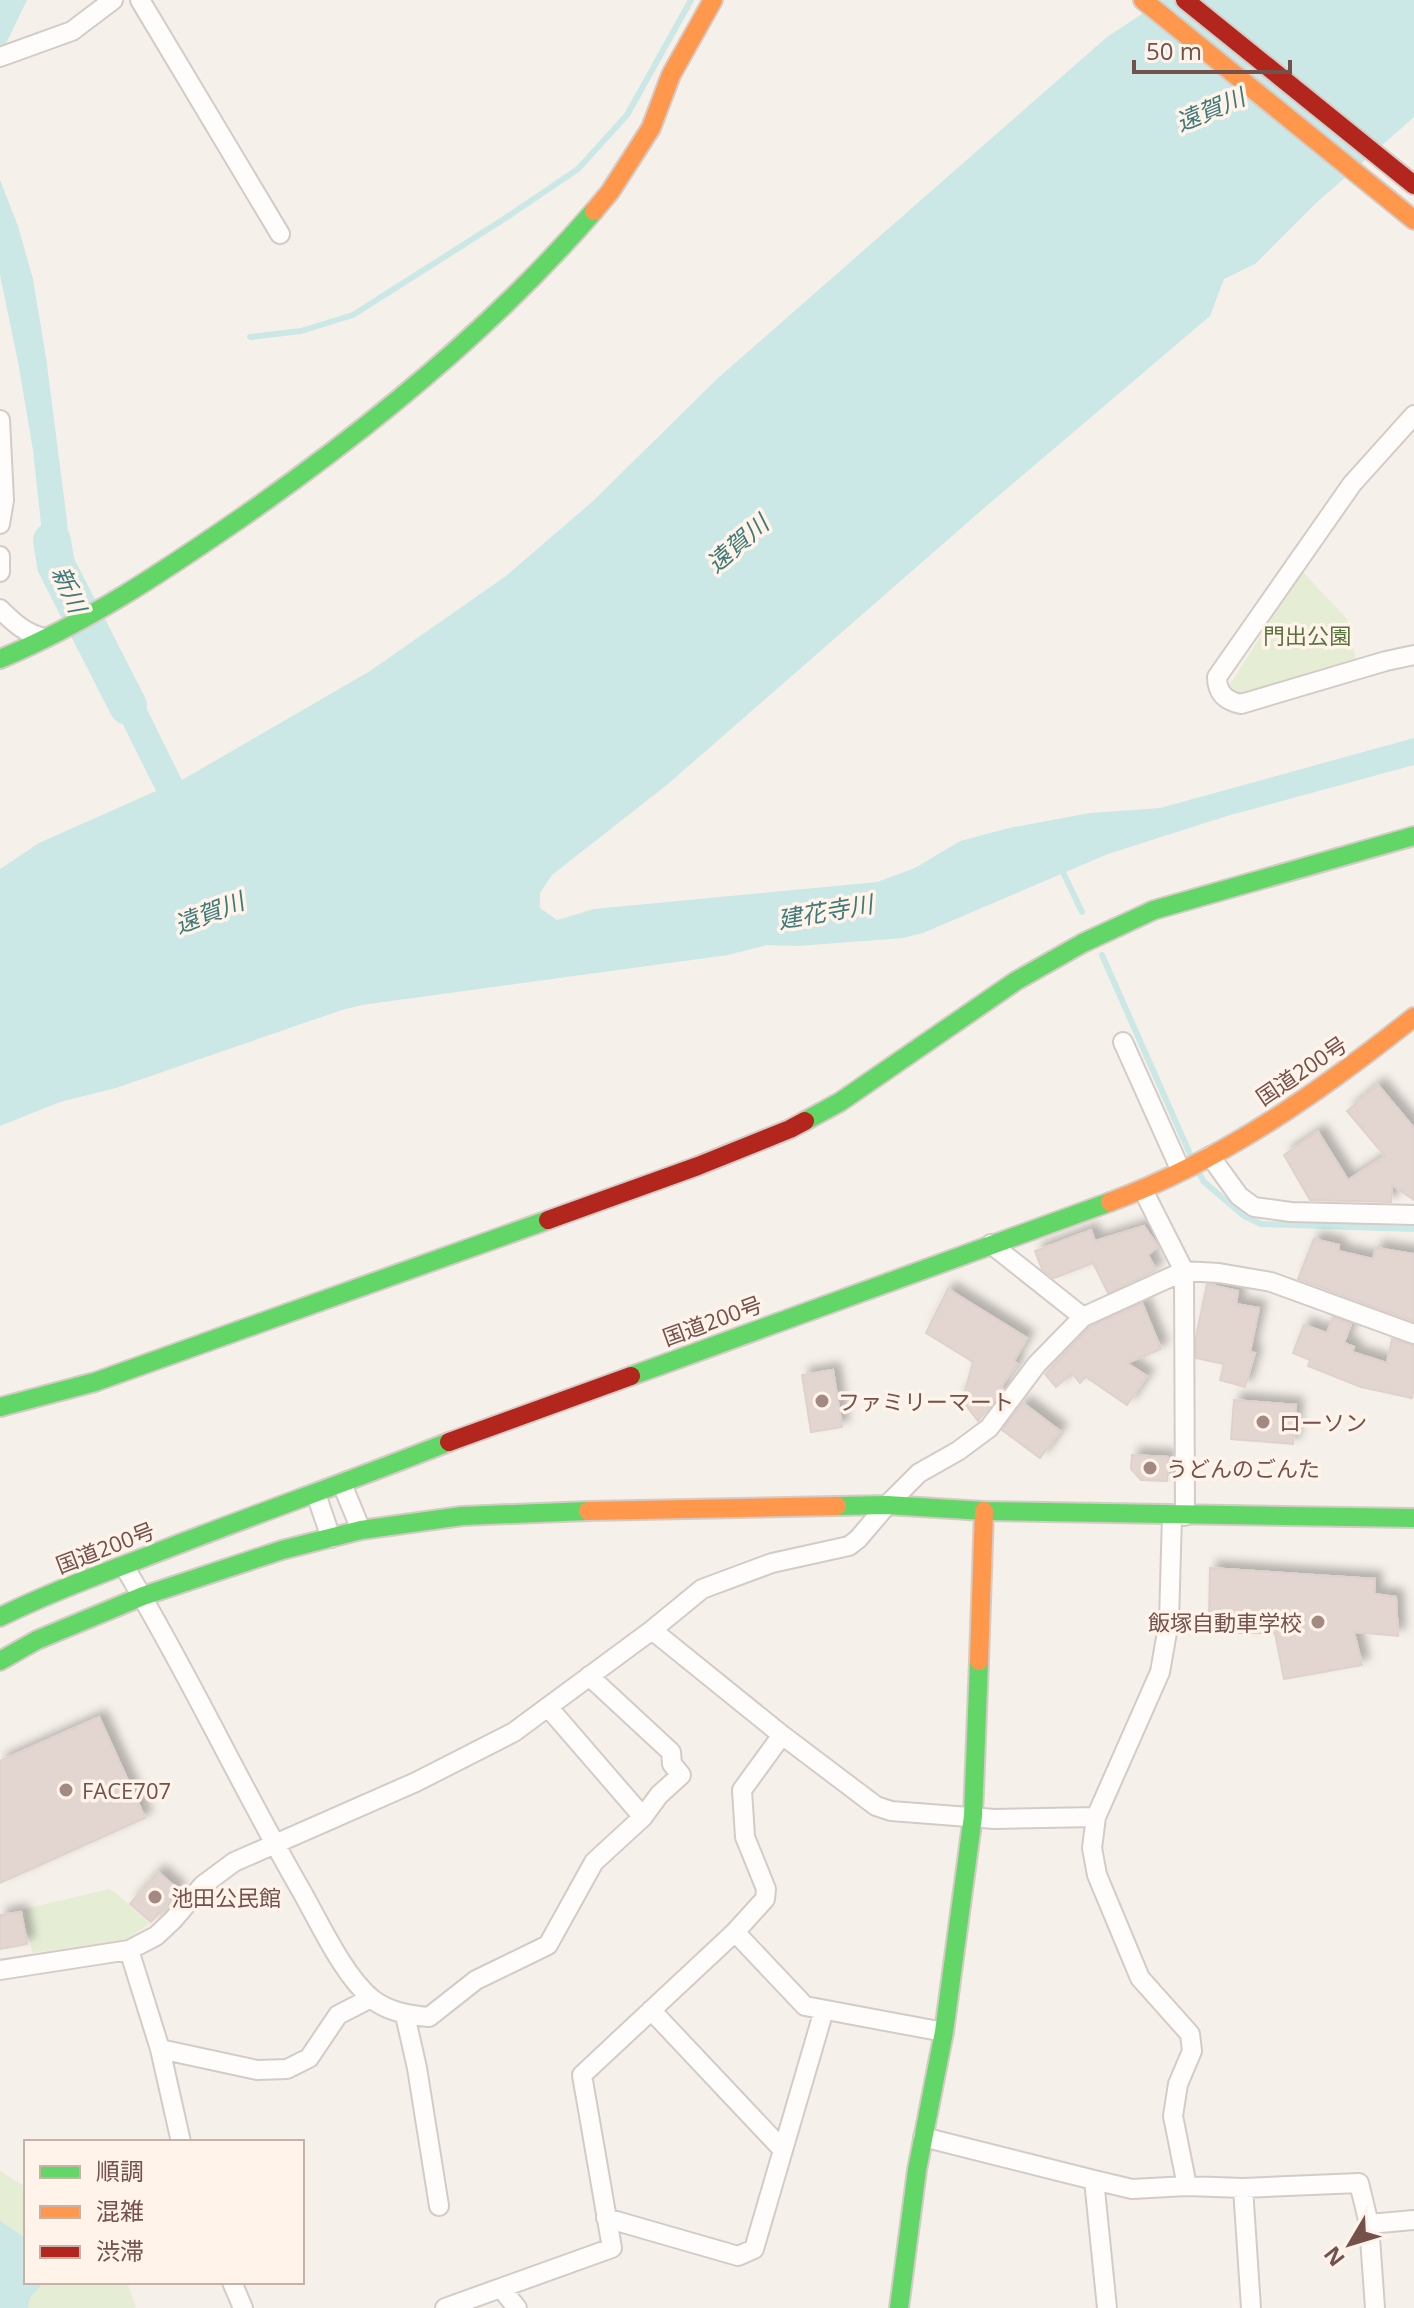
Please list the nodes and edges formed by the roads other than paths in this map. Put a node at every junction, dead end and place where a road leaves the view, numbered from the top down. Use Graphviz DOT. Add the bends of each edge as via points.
graph roads {
  1 [pos="113,0"];
  2 [pos="140,0"];
  3 [pos="713,0"];
  4 [pos="1143,0"];
  5 [pos="1185,0"];
  6 [pos="2,57"];
  7 [pos="1414,185"];
  8 [pos="1414,220"];
  9 [pos="280,234"];
  10 [pos="1414,415"];
  11 [pos="0,420"];
  12 [pos="0,524"];
  13 [pos="0,556"];
  14 [pos="0,572"];
  15 [pos="0,609"];
  16 [pos="45,638"];
  17 [pos="1414,655"];
  18 [pos="0,659"];
  19 [pos="1414,836"];
  20 [pos="1414,1017"];
  21 [pos="1123,1042"];
  22 [pos="1195,1164"];
  23 [pos="1143,1190"];
  24 [pos="1414,1215"];
  25 [pos="991,1244"];
  26 [pos="1184,1271"];
  27 [pos="1083,1317"];
  28 [pos="1414,1334"];
  29 [pos="0,1407"];
  30 [pos="342,1484"];
  31 [pos="316,1494"];
  32 [pos="887,1505"];
  33 [pos="984,1511"];
  34 [pos="1179,1516"];
  35 [pos="1414,1518"];
  36 [pos="361,1530"];
  37 [pos="331,1538"];
  38 [pos="124,1566"];
  39 [pos="143,1596"];
  40 [pos="0,1617"];
  41 [pos="652,1630"];
  42 [pos="0,1661"];
  43 [pos="589,1676"];
  44 [pos="548,1707"];
  45 [pos="782,1735"];
  46 [pos="973,1816"];
  47 [pos="643,1817"];
  48 [pos="1096,1817"];
  49 [pos="274,1844"];
  50 [pos="735,1932"];
  51 [pos="129,1950"];
  52 [pos="0,1970"];
  53 [pos="371,1998"];
  54 [pos="651,2010"];
  55 [pos="824,2010"];
  56 [pos="405,2015"];
  57 [pos="944,2032"];
  58 [pos="160,2049"];
  59 [pos="923,2137"];
  60 [pos="181,2140"];
  61 [pos="783,2150"];
  62 [pos="1094,2180"];
  63 [pos="1187,2186"];
  64 [pos="1243,2188"];
  65 [pos="439,2206"];
  66 [pos="606,2218"];
  67 [pos="1414,2220"];
  68 [pos="1369,2224"];
  69 [pos="233,2284"];
  70 [pos="501,2288"];
  71 [pos="243,2308"];
  72 [pos="445,2308"];
  73 [pos="517,2308"];
  74 [pos="899,2308"];
  75 [pos="1107,2308"];
  76 [pos="1251,2308"];
  77 [pos="1375,2308"];
  1 -- 6 [label="street" via="72,31"];
  2 -- 9 [label="street"];
  3 -- 16 [label="main road" via="671,75 651,128 610,192 499,312 368,424 274,495 142,585"];
  4 -- 8 [label="main road"];
  5 -- 7 [label="main road"];
  10 -- 17 [label="street" via="1352,484 1217,677 1217,686 1227,700 1241,704"];
  11 -- 12 [label="street"];
  13 -- 14 [label="street"];
  15 -- 16 [label="street" via="23,629"];
  16 -- 18 [label="main road"];
  19 -- 29 [label="main road" via="1154,910 1083,943 1016,981 840,1102 790,1129 95,1382"];
  20 -- 22 [label="main road, 国道200号" via="1292,1108"];
  21 -- 22 [label="street"];
  22 -- 23 [label="main road, 国道200号"];
  22 -- 24 [label="street" via="1254,1207"];
  23 -- 25 [label="main road, 国道200号"];
  23 -- 26 [label="street"];
  25 -- 27 [label="street"];
  25 -- 30 [label="main road, 国道200号"];
  26 -- 27 [label="street"];
  26 -- 28 [label="street" via="1271,1282"];
  26 -- 34 [label="street"];
  27 -- 32 [label="street" via="1037,1364 989,1428 919,1473"];
  30 -- 31 [label="main road, 国道200号"];
  30 -- 36 [label="street"];
  31 -- 37 [label="street"];
  31 -- 38 [label="main road, 国道200号"];
  32 -- 33 [label="main road"];
  32 -- 36 [label="main road" via="478,1515"];
  32 -- 41 [label="street" via="849,1546 772,1563 702,1589"];
  33 -- 34 [label="main road"];
  33 -- 46 [label="main road"];
  34 -- 35 [label="main road"];
  34 -- 48 [label="street" via="1160,1672"];
  36 -- 37 [label="main road"];
  37 -- 39 [label="main road"];
  38 -- 39 [label="street"];
  38 -- 40 [label="main road, 国道200号"];
  39 -- 42 [label="main road"];
  39 -- 49 [label="street"];
  41 -- 43 [label="street"];
  41 -- 45 [label="street"];
  43 -- 44 [label="street"];
  43 -- 47 [label="street" via="671,1752 681,1775"];
  44 -- 47 [label="street"];
  44 -- 49 [label="street" via="514,1732 416,1782"];
  45 -- 46 [label="street" via="876,1806"];
  45 -- 50 [label="street" via="742,1790 745,1837 766,1889 765,1899"];
  46 -- 48 [label="street"];
  46 -- 57 [label="main road"];
  47 -- 56 [label="street" via="594,1862 548,1945 476,1980 429,2017"];
  48 -- 63 [label="street" via="1092,1848 1097,1875 1140,1978 1190,2034 1192,2051 1178,2084 1173,2116"];
  49 -- 51 [label="street" via="234,1862 203,1885 156,1936"];
  49 -- 53 [label="street" via="336,1952"];
  50 -- 54 [label="street"];
  50 -- 55 [label="street" via="805,2006"];
  51 -- 52 [label="street"];
  51 -- 58 [label="street"];
  53 -- 56 [label="street"];
  53 -- 58 [label="street" via="338,2015 309,2058 287,2069 257,2070"];
  54 -- 61 [label="street"];
  54 -- 66 [label="street" via="582,2075"];
  55 -- 57 [label="street"];
  55 -- 61 [label="street"];
  56 -- 65 [label="street"];
  57 -- 59 [label="main road"];
  58 -- 60 [label="street"];
  59 -- 62 [label="street"];
  59 -- 74 [label="main road"];
  61 -- 66 [label="street" via="754,2249 738,2256"];
  62 -- 63 [label="street" via="1132,2189"];
  62 -- 75 [label="street"];
  63 -- 64 [label="street"];
  64 -- 68 [label="street" via="1359,2183"];
  64 -- 76 [label="street"];
  66 -- 70 [label="street" via="612,2248"];
  67 -- 68 [label="street"];
  68 -- 77 [label="street"];
  69 -- 71 [label="street"];
  70 -- 72 [label="street"];
  70 -- 73 [label="street"];
}
